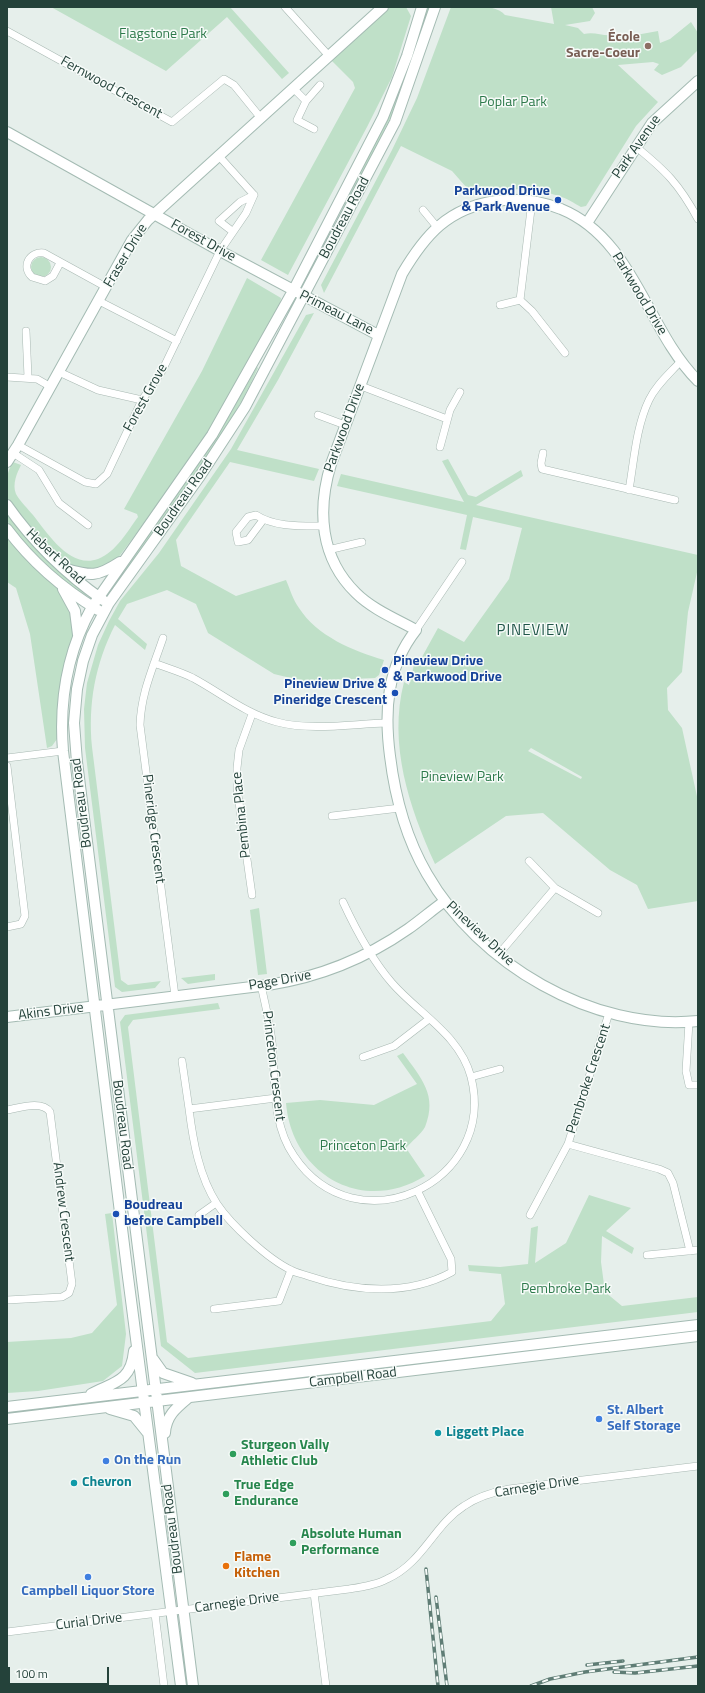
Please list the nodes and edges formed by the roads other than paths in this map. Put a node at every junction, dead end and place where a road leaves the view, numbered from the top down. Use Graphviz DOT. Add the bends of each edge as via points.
graph roads {
  1 [pos="285,7"];
  2 [pos="383,7"];
  3 [pos="422,7"];
  4 [pos="435,7"];
  5 [pos="7,31"];
  6 [pos="329,56"];
  7 [pos="698,81"];
  8 [pos="320,85"];
  9 [pos="293,88"];
  10 [pos="306,101"];
  11 [pos="260,117"];
  12 [pos="314,129"];
  13 [pos="7,132"];
  14 [pos="635,146"];
  15 [pos="218,155"];
  16 [pos="254,195"];
  17 [pos="532,201"];
  18 [pos="423,210"];
  19 [pos="154,213"];
  20 [pos="698,219"];
  21 [pos="587,223"];
  22 [pos="437,227"];
  23 [pos="232,231"];
  24 [pos="220,251"];
  25 [pos="60,263"];
  26 [pos="106,287"];
  27 [pos="293,291"];
  28 [pos="304,296"];
  29 [pos="520,300"];
  30 [pos="99,301"];
  31 [pos="500,305"];
  32 [pos="26,331"];
  33 [pos="378,335"];
  34 [pos="178,341"];
  35 [pos="565,353"];
  36 [pos="680,362"];
  37 [pos="59,372"];
  38 [pos="7,377"];
  39 [pos="28,377"];
  40 [pos="698,381"];
  41 [pos="361,386"];
  42 [pos="51,387"];
  43 [pos="460,392"];
  44 [pos="142,400"];
  45 [pos="318,414"];
  46 [pos="447,418"];
  47 [pos="346,425"];
  48 [pos="440,447"];
  49 [pos="543,453"];
  50 [pos="11,456"];
  51 [pos="629,490"];
  52 [pos="676,500"];
  53 [pos="7,505"];
  54 [pos="263,520"];
  55 [pos="88,525"];
  56 [pos="322,526"];
  57 [pos="7,529"];
  58 [pos="362,542"];
  59 [pos="328,550"];
  60 [pos="124,560"];
  61 [pos="462,562"];
  62 [pos="62,568"];
  63 [pos="60,584"];
  64 [pos="99,596"];
  65 [pos="109,603"];
  66 [pos="92,607"];
  67 [pos="103,613"];
  68 [pos="416,630"];
  69 [pos="78,635"];
  70 [pos="163,638"];
  71 [pos="154,662"];
  72 [pos="252,714"];
  73 [pos="386,723"];
  74 [pos="63,751"];
  75 [pos="7,758"];
  76 [pos="7,766"];
  77 [pos="400,808"];
  78 [pos="332,816"];
  79 [pos="529,861"];
  80 [pos="555,888"];
  81 [pos="252,895"];
  82 [pos="445,901"];
  83 [pos="343,902"];
  84 [pos="598,913"];
  85 [pos="7,927"];
  86 [pos="371,953"];
  87 [pos="498,955"];
  88 [pos="261,985"];
  89 [pos="175,996"];
  90 [pos="107,1005"];
  91 [pos="95,1006"];
  92 [pos="609,1013"];
  93 [pos="7,1017"];
  94 [pos="429,1019"];
  95 [pos="694,1021"];
  96 [pos="363,1057"];
  97 [pos="182,1060"];
  98 [pos="500,1069"];
  99 [pos="471,1077"];
  100 [pos="698,1085"];
  101 [pos="276,1098"];
  102 [pos="189,1109"];
  103 [pos="7,1110"];
  104 [pos="568,1144"];
  105 [pos="418,1192"];
  106 [pos="216,1203"];
  107 [pos="199,1215"];
  108 [pos="530,1215"];
  109 [pos="694,1251"];
  110 [pos="647,1255"];
  111 [pos="291,1270"];
  112 [pos="7,1300"];
  113 [pos="214,1309"];
  114 [pos="698,1325"];
  115 [pos="135,1333"];
  116 [pos="698,1336"];
  117 [pos="152,1358"];
  118 [pos="200,1385"];
  119 [pos="156,1389"];
  120 [pos="142,1391"];
  121 [pos="188,1397"];
  122 [pos="84,1398"];
  123 [pos="158,1401"];
  124 [pos="144,1403"];
  125 [pos="7,1407"];
  126 [pos="100,1408"];
  127 [pos="7,1419"];
  128 [pos="149,1436"];
  129 [pos="165,1465"];
  130 [pos="698,1466"];
  131 [pos="314,1593"];
  132 [pos="183,1610"];
  133 [pos="171,1612"];
  134 [pos="155,1614"];
  135 [pos="7,1632"];
  136 [pos="164,1686"];
  137 [pos="181,1686"];
  138 [pos="193,1686"];
  139 [pos="326,1686"];
  1 -- 6 [label="street"];
  2 -- 6 [label="main road, Fraser Drive"];
  3 -- 27 [label="main road, Boudreau Road" via="407,56 383,117"];
  4 -- 28 [label="main road, Boudreau Road" via="395,122"];
  5 -- 11 [label="street, Fernwood Crescent" via="172,122 224,79 234,85"];
  6 -- 9 [label="main road, Fraser Drive"];
  7 -- 14 [label="main road, Park Avenue" via="652,123"];
  8 -- 10 [label="street"];
  9 -- 10 [label="street"];
  9 -- 11 [label="main road, Fraser Drive"];
  10 -- 12 [label="street" via="297,120"];
  11 -- 15 [label="main road, Fraser Drive"];
  13 -- 19 [label="main road, Forest Drive"];
  14 -- 20 [label="street" via="667,173 686,197"];
  14 -- 21 [label="main road, Park Avenue"];
  15 -- 16 [label="street"];
  15 -- 19 [label="main road, Fraser Drive"];
  16 -- 23 [label="street, Forest Grove" via="246,213"];
  16 -- 23 [label="street" via="240,202 219,221"];
  17 -- 21 [label="main road, Parkwood Drive" via="552,206"];
  17 -- 22 [label="main road, Parkwood Drive" via="507,200 484,204 458,213"];
  17 -- 29 [label="street"];
  18 -- 22 [label="street"];
  19 -- 24 [label="main road, Forest Drive"];
  19 -- 26 [label="main road, Fraser Drive" via="132,240"];
  21 -- 36 [label="main road, Parkwood Drive" via="602,236 624,265"];
  22 -- 33 [label="main road, Parkwood Drive" via="416,249 402,274"];
  23 -- 24 [label="street, Forest Grove"];
  24 -- 27 [label="main road, Forest Drive"];
  24 -- 34 [label="street, Forest Grove"];
  25 -- 25 [label="street" via="47,254 37,253 29,259 27,269 35,279 45,280 53,276"];
  25 -- 26 [label="street"];
  26 -- 30 [label="main road, Fraser Drive"];
  27 -- 28 [label="main road, Primeau Lane"];
  27 -- 60 [label="main road, Boudreau Road" via="212,435"];
  28 -- 33 [label="main road, Primeau Lane"];
  28 -- 65 [label="main road, Boudreau Road" via="245,406 200,476"];
  29 -- 31 [label="street"];
  29 -- 35 [label="street" via="532,311"];
  30 -- 34 [label="street"];
  30 -- 37 [label="main road, Fraser Drive"];
  32 -- 39 [label="street"];
  33 -- 41 [label="main road, Parkwood Drive"];
  34 -- 44 [label="street, Forest Grove"];
  36 -- 40 [label="main road, Parkwood Drive"];
  36 -- 51 [label="street" via="649,400 637,444"];
  37 -- 42 [label="main road, Fraser Drive"];
  37 -- 44 [label="street" via="98,390"];
  38 -- 39 [label="street"];
  39 -- 42 [label="street"];
  41 -- 46 [label="street"];
  41 -- 47 [label="main road, Parkwood Drive"];
  42 -- 50 [label="main road, Fraser Drive"];
  43 -- 46 [label="street"];
  44 -- 50 [label="street, Forest Grove" via="107,474 96,484"];
  45 -- 47 [label="street"];
  46 -- 48 [label="street"];
  47 -- 56 [label="main road, Parkwood Drive" via="326,482"];
  49 -- 51 [label="street" via="542,469"];
  50 -- 55 [label="street" via="40,470 59,503"];
  51 -- 52 [label="street"];
  53 -- 62 [label="main road, Hebert Road" via="23,527"];
  54 -- 56 [label="street"];
  56 -- 59 [label="main road, Parkwood Drive"];
  57 -- 63 [label="main road, Hebert Road" via="27,553"];
  58 -- 59 [label="street"];
  59 -- 68 [label="main road, Parkwood Drive" via="337,569 356,593 378,609"];
  60 -- 62 [label="main road" via="104,573 87,574"];
  60 -- 64 [label="main road, Boudreau Road"];
  61 -- 68 [label="street"];
  62 -- 64 [label="main road, Hebert Road"];
  63 -- 66 [label="main road, Hebert Road"];
  63 -- 69 [label="main road" via="74,607"];
  64 -- 65 [label="main road, Hebert Road"];
  64 -- 66 [label="main road, Boudreau Road"];
  65 -- 67 [label="main road, Boudreau Road"];
  66 -- 67 [label="main road, Hebert Road"];
  66 -- 69 [label="main road, Boudreau Road"];
  67 -- 90 [label="main road, Boudreau Road" via="82,661 74,724"];
  68 -- 73 [label="main road, Pineview Drive" via="400,654 392,676"];
  69 -- 74 [label="main road, Boudreau Road" via="64,688"];
  70 -- 71 [label="street, Pineridge Crescent"];
  71 -- 72 [label="street" via="193,678"];
  71 -- 89 [label="street, Pineridge Crescent" via="143,695 140,725"];
  72 -- 73 [label="street" via="292,726"];
  72 -- 81 [label="street, Pembina Place" via="238,750 237,788"];
  73 -- 77 [label="main road, Pineview Drive" via="392,777"];
  74 -- 75 [label="street"];
  74 -- 91 [label="main road, Boudreau Road"];
  76 -- 85 [label="street" via="25,916 21,924"];
  77 -- 78 [label="street"];
  77 -- 82 [label="main road, Pineview Drive" via="419,859"];
  79 -- 80 [label="street"];
  80 -- 84 [label="street"];
  80 -- 87 [label="street"];
  82 -- 86 [label="main road, Page Drive"];
  82 -- 87 [label="main road, Pineview Drive"];
  83 -- 86 [label="street, Princeton Crescent"];
  86 -- 88 [label="main road, Page Drive" via="326,972 297,980"];
  86 -- 94 [label="street, Princeton Crescent" via="391,982"];
  87 -- 92 [label="main road, Pineview Drive" via="549,988"];
  88 -- 89 [label="main road, Page Drive"];
  88 -- 101 [label="street, Princeton Crescent" via="271,1039"];
  89 -- 90 [label="main road, Page Drive"];
  90 -- 91 [label="main road, Page Drive"];
  90 -- 117 [label="main road, Boudreau Road"];
  91 -- 93 [label="main road, Akins Drive"];
  91 -- 115 [label="main road, Boudreau Road"];
  92 -- 95 [label="main road, Pineview Drive" via="630,1017"];
  92 -- 104 [label="street, Pembroke Crescent"];
  94 -- 96 [label="street" via="394,1046"];
  94 -- 99 [label="street, Princeton Crescent" via="457,1048"];
  95 -- 100 [label="street" via="686,1071 689,1085"];
  97 -- 102 [label="street"];
  98 -- 99 [label="street"];
  99 -- 105 [label="street, Princeton Crescent" via="473,1113 470,1130 461,1152 444,1172"];
  101 -- 102 [label="street"];
  101 -- 105 [label="street, Princeton Crescent" via="280,1128 288,1147 303,1168 323,1185 346,1196 370,1200 399,1198"];
  102 -- 106 [label="street" via="194,1146"];
  103 -- 112 [label="street, Andrew Crescent" via="40,1106 50,1112 72,1284 69,1293 62,1297"];
  104 -- 108 [label="street, Pembroke Crescent"];
  104 -- 109 [label="street, Pembroke Crescent" via="668,1173"];
  105 -- 111 [label="street" via="451,1259 452,1272 410,1286 359,1289 330,1283"];
  106 -- 107 [label="street"];
  106 -- 111 [label="street" via="250,1241"];
  109 -- 110 [label="street, Pembroke Crescent"];
  111 -- 113 [label="street" via="279,1302"];
  114 -- 118 [label="main road, Campbell Road"];
  115 -- 120 [label="main road, Boudreau Road"];
  115 -- 122 [label="main road" via="133,1359 127,1375 111,1386"];
  116 -- 121 [label="main road, Campbell Road"];
  117 -- 118 [label="main road" via="168,1376"];
  117 -- 119 [label="main road, Boudreau Road"];
  118 -- 119 [label="main road, Campbell Road"];
  119 -- 120 [label="main road, Campbell Road"];
  119 -- 123 [label="main road, Boudreau Road"];
  120 -- 122 [label="main road, Campbell Road"];
  120 -- 124 [label="main road, Boudreau Road"];
  121 -- 123 [label="main road, Campbell Road"];
  121 -- 129 [label="main road" via="171,1412 168,1419"];
  122 -- 125 [label="main road, Campbell Road"];
  123 -- 124 [label="main road, Campbell Road"];
  123 -- 129 [label="main road, Boudreau Road"];
  124 -- 126 [label="main road, Campbell Road"];
  124 -- 128 [label="main road, Boudreau Road"];
  126 -- 127 [label="main road, Campbell Road"];
  126 -- 128 [label="main road" via="134,1416"];
  128 -- 133 [label="main road, Boudreau Road"];
  129 -- 132 [label="main road, Boudreau Road"];
  130 -- 131 [label="street, Carnegie Drive" via="490,1493 463,1506 412,1563 388,1579 362,1586"];
  131 -- 132 [label="street, Carnegie Drive"];
  131 -- 139 [label="street"];
  132 -- 133 [label="street, Carnegie Drive"];
  132 -- 138 [label="main road, Boudreau Road"];
  133 -- 134 [label="street, Curial Drive"];
  133 -- 137 [label="main road, Boudreau Road"];
  134 -- 135 [label="street, Curial Drive"];
  134 -- 136 [label="street"];
}
